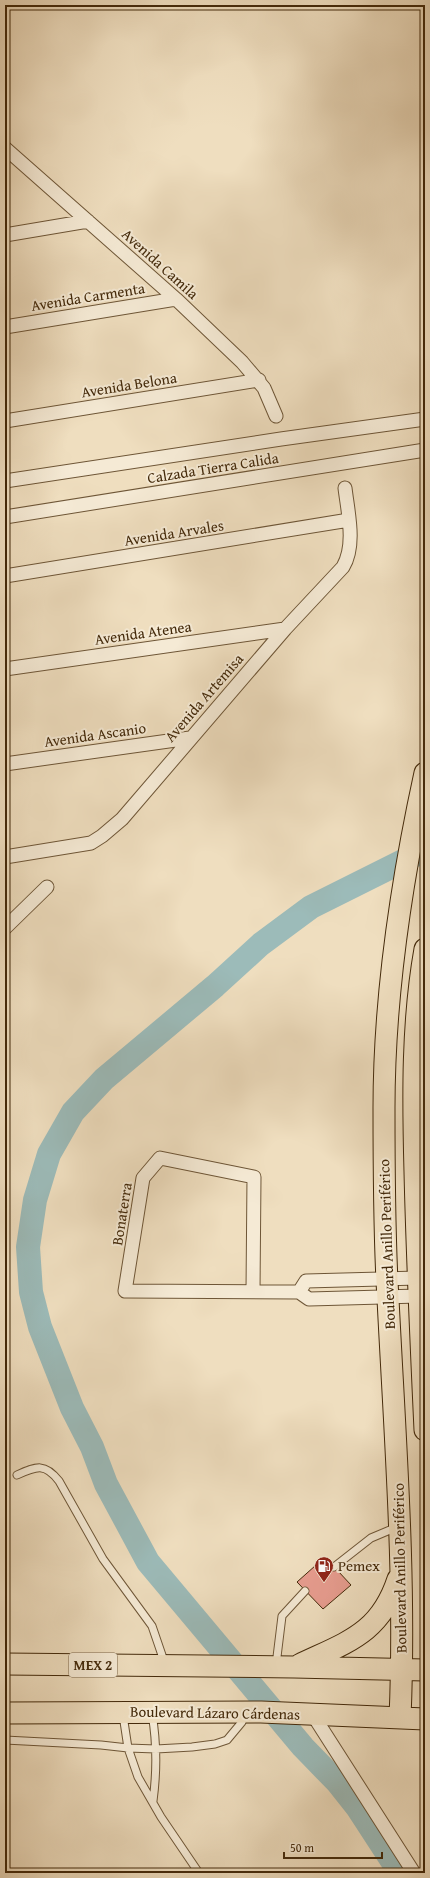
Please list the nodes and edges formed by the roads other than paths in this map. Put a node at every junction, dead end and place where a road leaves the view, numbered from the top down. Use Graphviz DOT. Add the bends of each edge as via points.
graph roads {
  1 [pos="5,148"];
  2 [pos="88,221"];
  3 [pos="5,235"];
  4 [pos="176,299"];
  5 [pos="5,327"];
  6 [pos="259,380"];
  7 [pos="276,416"];
  8 [pos="425,419"];
  9 [pos="5,421"];
  10 [pos="425,450"];
  11 [pos="5,481"];
  12 [pos="345,488"];
  13 [pos="5,517"];
  14 [pos="349,520"];
  15 [pos="5,576"];
  16 [pos="285,629"];
  17 [pos="5,669"];
  18 [pos="190,738"];
  19 [pos="5,764"];
  20 [pos="425,773"];
  21 [pos="5,858"];
  22 [pos="47,888"];
  23 [pos="5,928"];
  24 [pos="425,953"];
  25 [pos="420,1054"];
  26 [pos="348,1281"];
  27 [pos="418,1287"];
  28 [pos="387,1289"];
  29 [pos="253,1291"];
  30 [pos="299,1292"];
  31 [pos="348,1298"];
  32 [pos="425,1421"];
  33 [pos="17,1475"];
  34 [pos="399,1526"];
  35 [pos="334,1566"];
  36 [pos="401,1569"];
  37 [pos="305,1591"];
  38 [pos="5,1664"];
  39 [pos="173,1665"];
  40 [pos="285,1666"];
  41 [pos="402,1670"];
  42 [pos="425,1670"];
  43 [pos="123,1712"];
  44 [pos="152,1712"];
  45 [pos="253,1712"];
  46 [pos="5,1713"];
  47 [pos="304,1714"];
  48 [pos="400,1718"];
  49 [pos="425,1719"];
  50 [pos="5,1740"];
  51 [pos="128,1748"];
  52 [pos="156,1749"];
  53 [pos="153,1801"];
  54 [pos="199,1873"];
  55 [pos="414,1873"];
  1 -- 2 [label="street, Avenida Camila"];
  2 -- 3 [label="street"];
  2 -- 4 [label="street, Avenida Camila"];
  4 -- 5 [label="street, Avenida Carmenta"];
  4 -- 6 [label="street, Avenida Camila"];
  6 -- 7 [label="street, Avenida Camila"];
  6 -- 9 [label="street, Avenida Belona"];
  8 -- 11 [label="street, Calzada Tierra Calida"];
  10 -- 13 [label="street, Calzada Tierra Calida"];
  12 -- 14 [label="street, Avenida Artemisa"];
  14 -- 15 [label="street, Avenida Arvales"];
  14 -- 16 [label="street, Avenida Artemisa" via="350,548 346,562 327,586"];
  16 -- 17 [label="street, Avenida Atenea"];
  16 -- 18 [label="street, Avenida Artemisa"];
  18 -- 19 [label="street, Avenida Ascanio"];
  18 -- 21 [label="street, Avenida Artemisa" via="122,819 102,836 91,843"];
  20 -- 28 [label="main road, Boulevard Anillo Periférico" via="402,887 388,1003 384,1107"];
  22 -- 23 [label="street"];
  24 -- 25 [label="main road, Boulevard Anillo Periférico" via="418,1003"];
  25 -- 27 [label="main road, Boulevard Anillo Periférico" via="413,1097"];
  26 -- 28 [label="street"];
  26 -- 30 [label="street" via="306,1281"];
  26 -- 31 [label="street"];
  27 -- 28 [label="street"];
  27 -- 28 [label="street"];
  27 -- 32 [label="main road, Boulevard Anillo Periférico"];
  28 -- 31 [label="street, Bonaterra"];
  28 -- 34 [label="main road, Boulevard Anillo Periférico"];
  29 -- 29 [label="street, Bonaterra" via="125,1291 143,1178 160,1158 254,1177"];
  29 -- 30 [label="street, Bonaterra"];
  30 -- 31 [label="street, Bonaterra" via="309,1299"];
  33 -- 39 [label="lane" via="43,1467 60,1481 103,1559 152,1626"];
  34 -- 35 [label="lane" via="371,1538"];
  34 -- 36 [label="main road, Boulevard Anillo Periférico"];
  36 -- 40 [label="main road" via="393,1596 370,1627 343,1644"];
  36 -- 41 [label="main road, Boulevard Anillo Periférico"];
  37 -- 40 [label="lane" via="282,1616"];
  38 -- 39 [label="main road, MEX 2"];
  39 -- 40 [label="main road, MEX 2"];
  40 -- 41 [label="main road, MEX 2"];
  41 -- 42 [label="main road, MEX 2"];
  41 -- 48 [label="main road, Boulevard Anillo Periférico"];
  43 -- 44 [label="main road, Boulevard Lázaro Cárdenas"];
  43 -- 46 [label="main road, Boulevard Lázaro Cárdenas"];
  43 -- 51 [label="lane"];
  44 -- 45 [label="main road, Boulevard Lázaro Cárdenas"];
  44 -- 52 [label="lane"];
  45 -- 47 [label="main road, Boulevard Lázaro Cárdenas"];
  45 -- 52 [label="lane" via="227,1740 200,1746"];
  47 -- 48 [label="main road, Boulevard Lázaro Cárdenas"];
  47 -- 55 [label="street"];
  48 -- 49 [label="main road, Boulevard Lázaro Cárdenas"];
  50 -- 51 [label="lane"];
  51 -- 52 [label="lane"];
  51 -- 53 [label="lane" via="138,1777"];
  52 -- 53 [label="lane"];
  53 -- 54 [label="lane" via="164,1822"];
}
